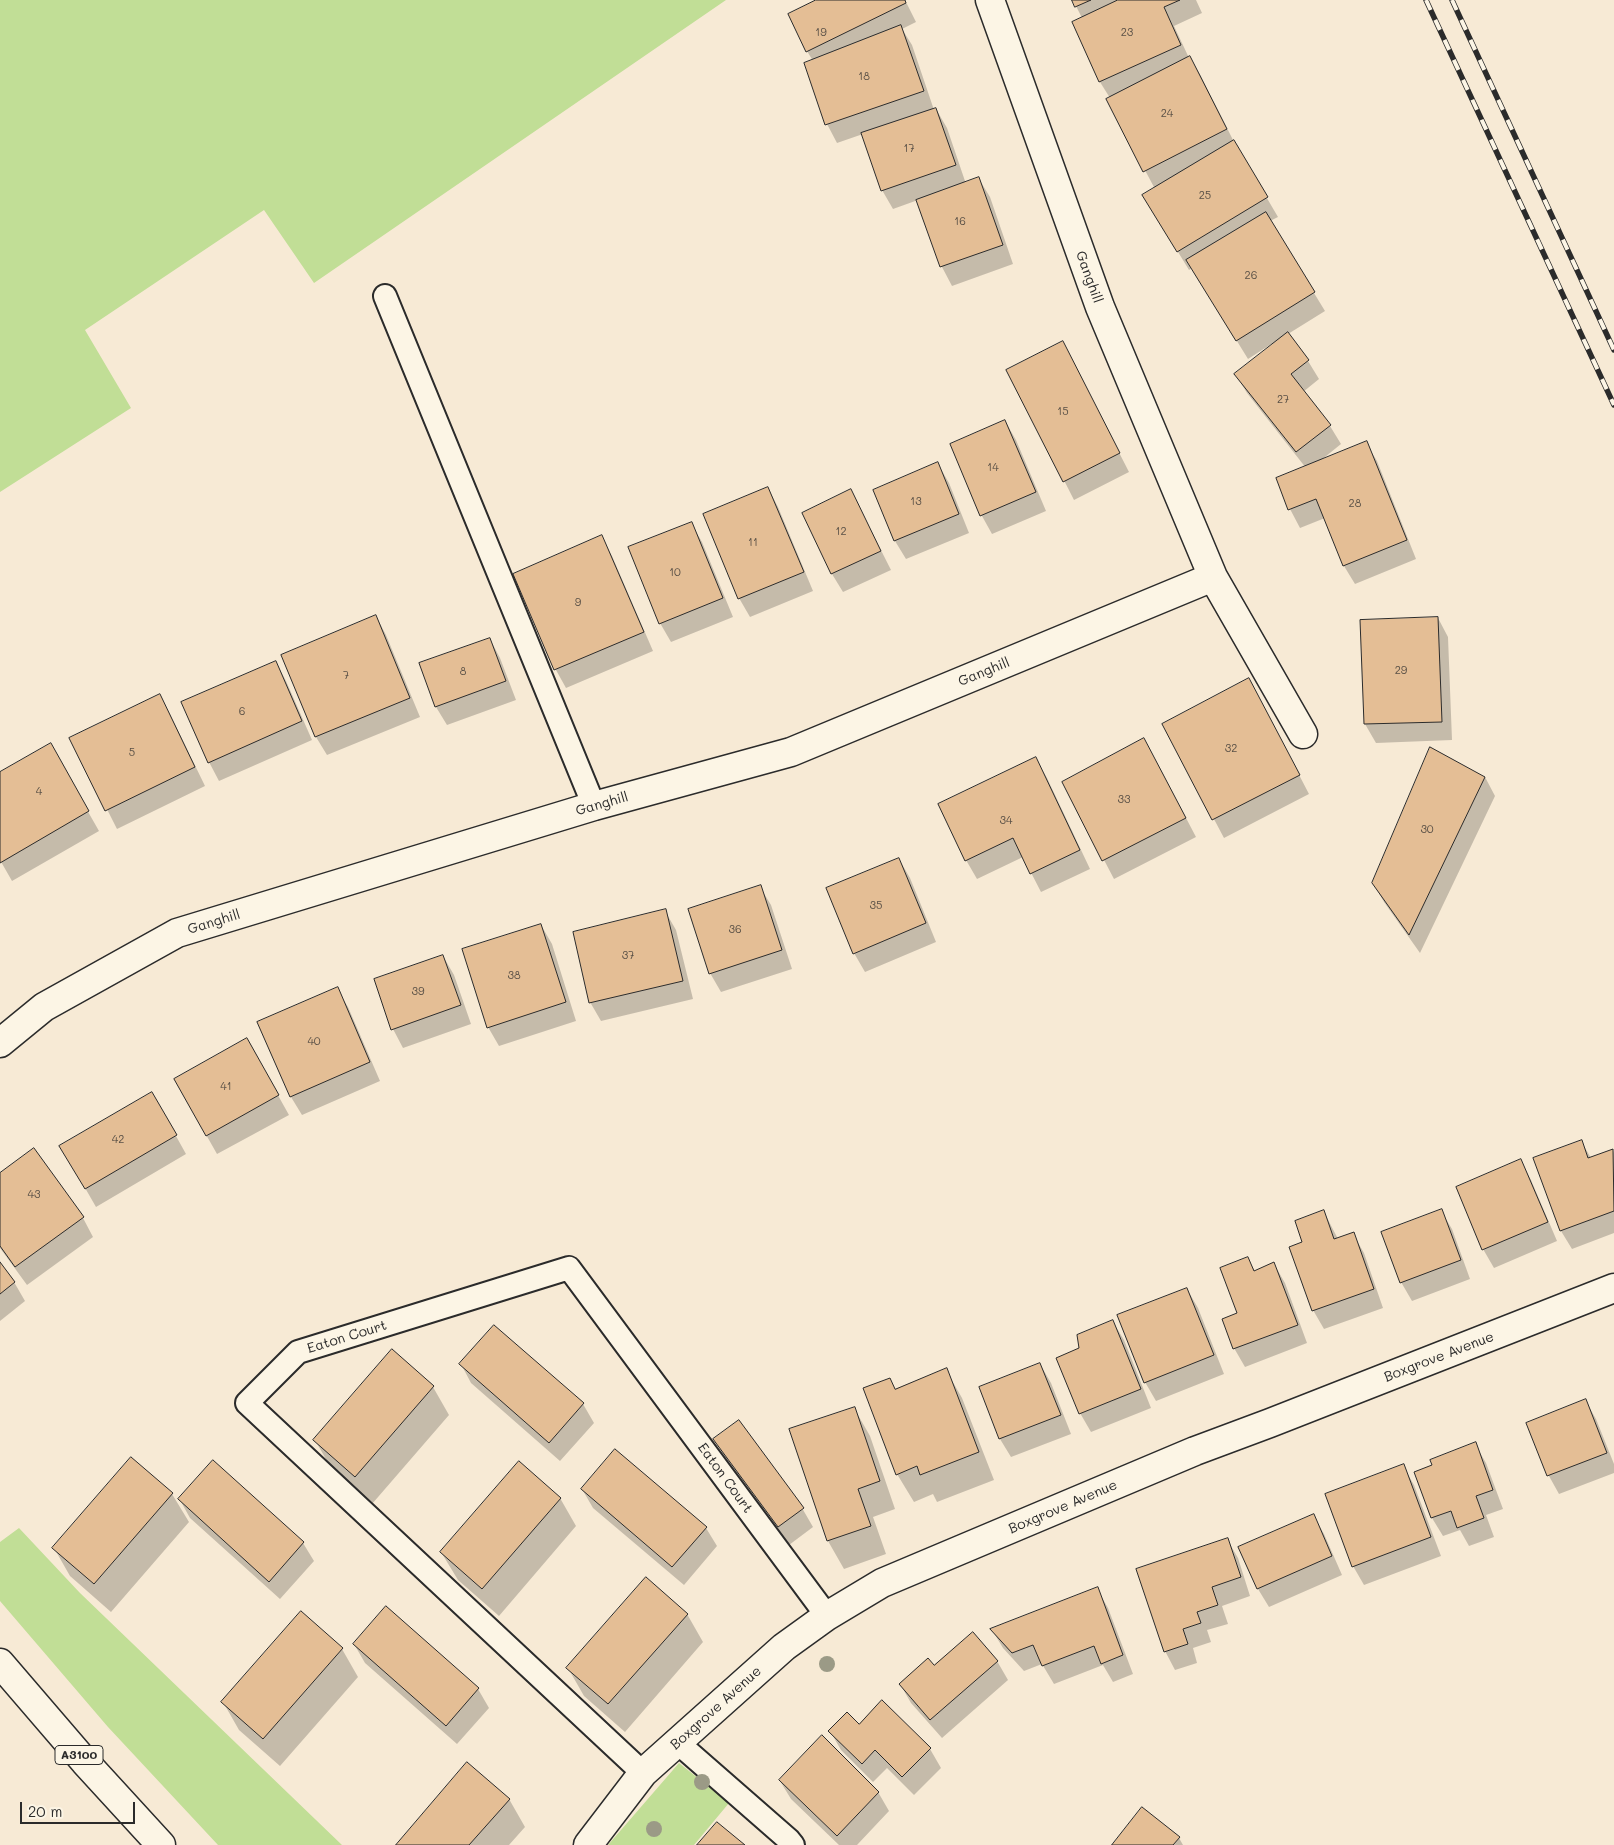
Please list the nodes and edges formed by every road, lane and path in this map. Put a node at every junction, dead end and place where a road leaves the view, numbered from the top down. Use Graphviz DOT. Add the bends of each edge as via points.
graph roads {
  1 [pos="990,0"];
  2 [pos="385,296"];
  3 [pos="1213,578"];
  4 [pos="1303,734"];
  5 [pos="594,806"];
  6 [pos="0,1043"];
  7 [pos="1614,1288"];
  8 [pos="827,1616"];
  9 [pos="0,1662"];
  10 [pos="678,1743"];
  11 [pos="643,1773"];
  12 [pos="161,1845"];
  13 [pos="588,1845"];
  14 [pos="793,1845"];
  1 -- 3 [label="street, Ganghill" via="1100,306"];
  2 -- 5 [label="lane"];
  3 -- 4 [label="street, Ganghill"];
  3 -- 5 [label="street, Ganghill" via="790,752"];
  5 -- 6 [label="street, Ganghill" via="177,933 44,1007"];
  7 -- 8 [label="street, Boxgrove Avenue" via="1186,1455 882,1583"];
  8 -- 10 [label="street, Boxgrove Avenue" via="784,1648"];
  8 -- 11 [label="lane, Eaton Court" via="570,1268 298,1352 247,1402"];
  9 -- 12 [label="street, A3100" via="84,1762"];
  10 -- 11 [label="street, Boxgrove Avenue"];
  10 -- 14 [label="lane"];
  11 -- 13 [label="street, Boxgrove Avenue"];
}
